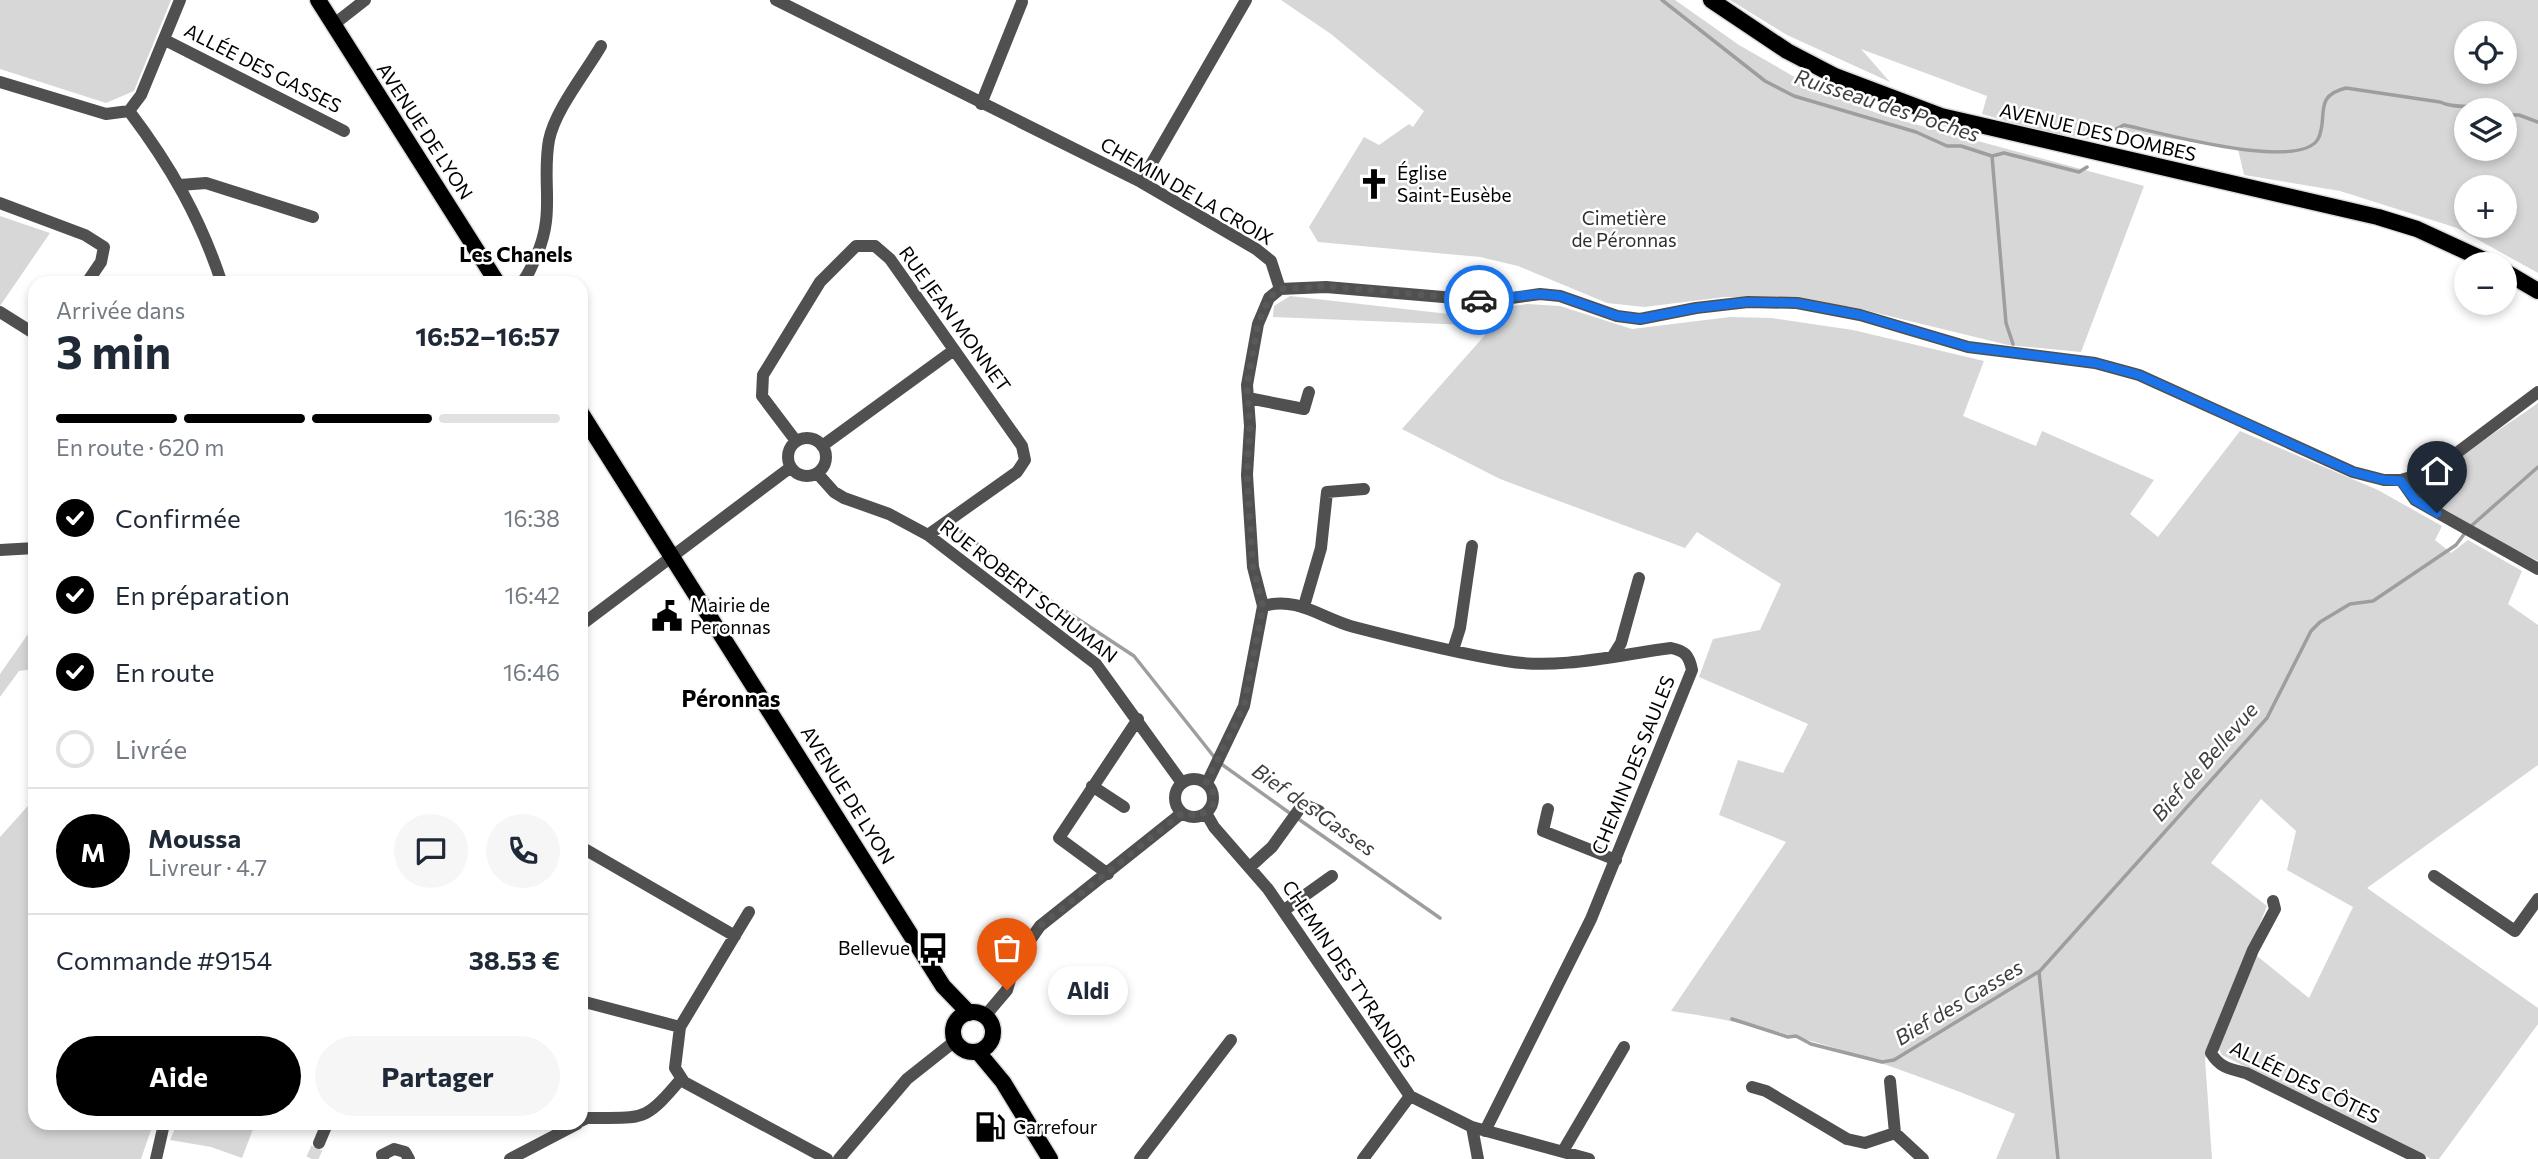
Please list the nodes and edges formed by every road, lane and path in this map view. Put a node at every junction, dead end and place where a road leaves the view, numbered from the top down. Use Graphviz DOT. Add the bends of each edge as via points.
graph roads {
  1 [pos="180,0"];
  2 [pos="318,0"];
  3 [pos="365,0"];
  4 [pos="776,0"];
  5 [pos="1246,0"];
  6 [pos="1711,0"];
  7 [pos="1022,2"];
  8 [pos="333,25"];
  9 [pos="165,40"];
  10 [pos="601,46"];
  11 [pos="0,82"];
  12 [pos="981,104"];
  13 [pos="129,111"];
  14 [pos="344,131"];
  15 [pos="1142,182"];
  16 [pos="180,185"];
  17 [pos="0,204"];
  18 [pos="313,217"];
  19 [pos="2467,252"];
  20 [pos="91,276"];
  21 [pos="219,276"];
  22 [pos="493,276"];
  23 [pos="527,276"];
  24 [pos="2517,279"];
  25 [pos="1280,289"];
  26 [pos="2538,291"];
  27 [pos="2,317"];
  28 [pos="28,330"];
  29 [pos="954,350"];
  30 [pos="1309,392"];
  31 [pos="2538,392"];
  32 [pos="1248,398"];
  33 [pos="588,424"];
  34 [pos="796,441"];
  35 [pos="822,446"];
  36 [pos="791,467"];
  37 [pos="817,472"];
  38 [pos="2401,481"];
  39 [pos="1364,489"];
  40 [pos="928,535"];
  41 [pos="1472,546"];
  42 [pos="28,548"];
  43 [pos="0,550"];
  44 [pos="672,555"];
  45 [pos="2538,569"];
  46 [pos="1639,579"];
  47 [pos="1263,606"];
  48 [pos="1304,606"];
  49 [pos="588,620"];
  50 [pos="1453,650"];
  51 [pos="1613,656"];
  52 [pos="1138,719"];
  53 [pos="1182,783"];
  54 [pos="1206,783"];
  55 [pos="1092,786"];
  56 [pos="1124,807"];
  57 [pos="1548,809"];
  58 [pos="1319,811"];
  59 [pos="1182,813"];
  60 [pos="1206,813"];
  61 [pos="588,851"];
  62 [pos="1615,860"];
  63 [pos="1250,867"];
  64 [pos="1108,874"];
  65 [pos="1332,876"];
  66 [pos="2434,876"];
  67 [pos="2538,899"];
  68 [pos="2273,901"];
  69 [pos="1283,911"];
  70 [pos="749,912"];
  71 [pos="735,936"];
  72 [pos="588,1003"];
  73 [pos="971,1016"];
  74 [pos="680,1027"];
  75 [pos="1231,1040"];
  76 [pos="955,1041"];
  77 [pos="985,1047"];
  78 [pos="1624,1047"];
  79 [pos="681,1079"];
  80 [pos="1889,1081"];
  81 [pos="1752,1087"];
  82 [pos="1410,1096"];
  83 [pos="588,1118"];
  84 [pos="1472,1127"];
  85 [pos="163,1130"];
  86 [pos="325,1130"];
  87 [pos="553,1130"];
  88 [pos="1485,1131"];
  89 [pos="1895,1133"];
  90 [pos="320,1143"];
  91 [pos="1563,1151"];
  92 [pos="156,1159"];
  93 [pos="383,1159"];
  94 [pos="410,1159"];
  95 [pos="510,1159"];
  96 [pos="827,1159"];
  97 [pos="839,1159"];
  98 [pos="1050,1159"];
  99 [pos="1140,1159"];
  100 [pos="1363,1159"];
  101 [pos="1478,1159"];
  102 [pos="1589,1159"];
  103 [pos="1923,1159"];
  104 [pos="2420,1159"];
  1 -- 9 [label="street"];
  2 -- 8 [label="main road, AVENUE DE LYON"];
  3 -- 8 [label="street"];
  4 -- 12 [label="street, CHEMIN DE LA CROIX"];
  5 -- 15 [label="street"];
  6 -- 19 [label="main road, AVENUE DES DOMBES" via="1787,51 1899,102 1999,131 2378,217"];
  7 -- 12 [label="street"];
  8 -- 22 [label="main road, AVENUE DE LYON"];
  9 -- 13 [label="street"];
  9 -- 14 [label="street, ALLÉE DES GASSES"];
  10 -- 23 [label="street" via="553,126 548,221"];
  11 -- 13 [label="street" via="106,114"];
  12 -- 15 [label="street, CHEMIN DE LA CROIX"];
  13 -- 16 [label="street"];
  15 -- 25 [label="street, CHEMIN DE LA CROIX" via="1256,249 1271,261"];
  16 -- 18 [label="street" via="206,183"];
  16 -- 21 [label="street" via="207,237"];
  17 -- 20 [label="street" via="85,234 104,247"];
  24 -- 26 [label="main road"];
  25 -- 32 [label="street" via="1269,298 1258,324 1250,357"];
  25 -- 38 [label="street" via="1326,286 1490,302 1540,294 1640,319 1748,302 1797,303 1860,315 1968,347 2095,363 2139,375 2342,468"];
  27 -- 28 [label="street"];
  29 -- 34 [label="street, RUE JEAN MONNET" via="890,259 876,246 856,246 820,282 763,375 762,396"];
  29 -- 35 [label="street"];
  29 -- 40 [label="street, RUE JEAN MONNET" via="1022,446 1025,460 1017,472"];
  30 -- 32 [label="street" via="1304,408"];
  31 -- 38 [label="street" via="2434,470"];
  32 -- 47 [label="street" via="1253,567"];
  33 -- 44 [label="main road, AVENUE DE LYON"];
  34 -- 35 [label="street" via="807,438"];
  34 -- 36 [label="street" via="789,450"];
  35 -- 37 [label="street" via="825,460"];
  36 -- 37 [label="street" via="803,475"];
  36 -- 44 [label="street"];
  37 -- 40 [label="street, RUE ROBERT SCHUMAN" via="844,498"];
  38 -- 45 [label="street" via="2415,500"];
  39 -- 48 [label="street" via="1327,492 1321,548"];
  40 -- 52 [label="street, RUE ROBERT SCHUMAN" via="1096,664"];
  41 -- 50 [label="street"];
  42 -- 43 [label="street"];
  44 -- 49 [label="street"];
  44 -- 73 [label="main road, AVENUE DE LYON" via="943,986 949,1004"];
  46 -- 51 [label="street"];
  47 -- 48 [label="street, CHEMIN DES SAULES" via="1278,602"];
  47 -- 54 [label="street" via="1244,706"];
  48 -- 50 [label="street, CHEMIN DES SAULES" via="1349,625"];
  50 -- 51 [label="street, CHEMIN DES SAULES" via="1533,664"];
  51 -- 62 [label="street, CHEMIN DES SAULES" via="1671,648 1690,657 1692,670"];
  52 -- 53 [label="street, RUE ROBERT SCHUMAN"];
  52 -- 55 [label="street"];
  53 -- 54 [label="street" via="1194,778"];
  53 -- 59 [label="street" via="1175,798"];
  54 -- 60 [label="street" via="1214,798"];
  55 -- 56 [label="street"];
  55 -- 64 [label="street" via="1059,838"];
  57 -- 62 [label="street" via="1543,831"];
  58 -- 63 [label="street" via="1303,804"];
  59 -- 60 [label="street" via="1194,817"];
  59 -- 64 [label="street"];
  60 -- 63 [label="street, CHEMIN DES TYRANDES"];
  61 -- 71 [label="street"];
  62 -- 88 [label="street, CHEMIN DES SAULES" via="1591,919"];
  63 -- 69 [label="street, CHEMIN DES TYRANDES"];
  64 -- 73 [label="street" via="1040,926 1016,960 1007,990"];
  65 -- 69 [label="street"];
  66 -- 67 [label="street" via="2515,931"];
  68 -- 104 [label="street, ALLÉE DES CÔTES" via="2275,909 2211,1053 2225,1068 2246,1073"];
  69 -- 82 [label="street, CHEMIN DES TYRANDES"];
  70 -- 71 [label="street"];
  71 -- 74 [label="street"];
  72 -- 74 [label="street"];
  73 -- 76 [label="main road" via="953,1030"];
  73 -- 77 [label="main road" via="993,1028"];
  74 -- 79 [label="street" via="675,1068"];
  75 -- 99 [label="street"];
  76 -- 77 [label="main road" via="962,1049"];
  76 -- 97 [label="street" via="907,1079"];
  77 -- 98 [label="main road"];
  78 -- 91 [label="street"];
  79 -- 83 [label="street" via="643,1117"];
  79 -- 96 [label="street"];
  80 -- 89 [label="street"];
  81 -- 89 [label="street" via="1847,1139 1866,1143"];
  82 -- 84 [label="street"];
  82 -- 100 [label="street, CHEMIN DES TYRANDES"];
  84 -- 88 [label="street"];
  84 -- 101 [label="street"];
  85 -- 92 [label="street"];
  86 -- 90 [label="street"];
  87 -- 95 [label="street"];
  88 -- 91 [label="street"];
  89 -- 103 [label="street"];
  91 -- 102 [label="street"];
  93 -- 94 [label="street" via="382,1155 394,1149"];
}
